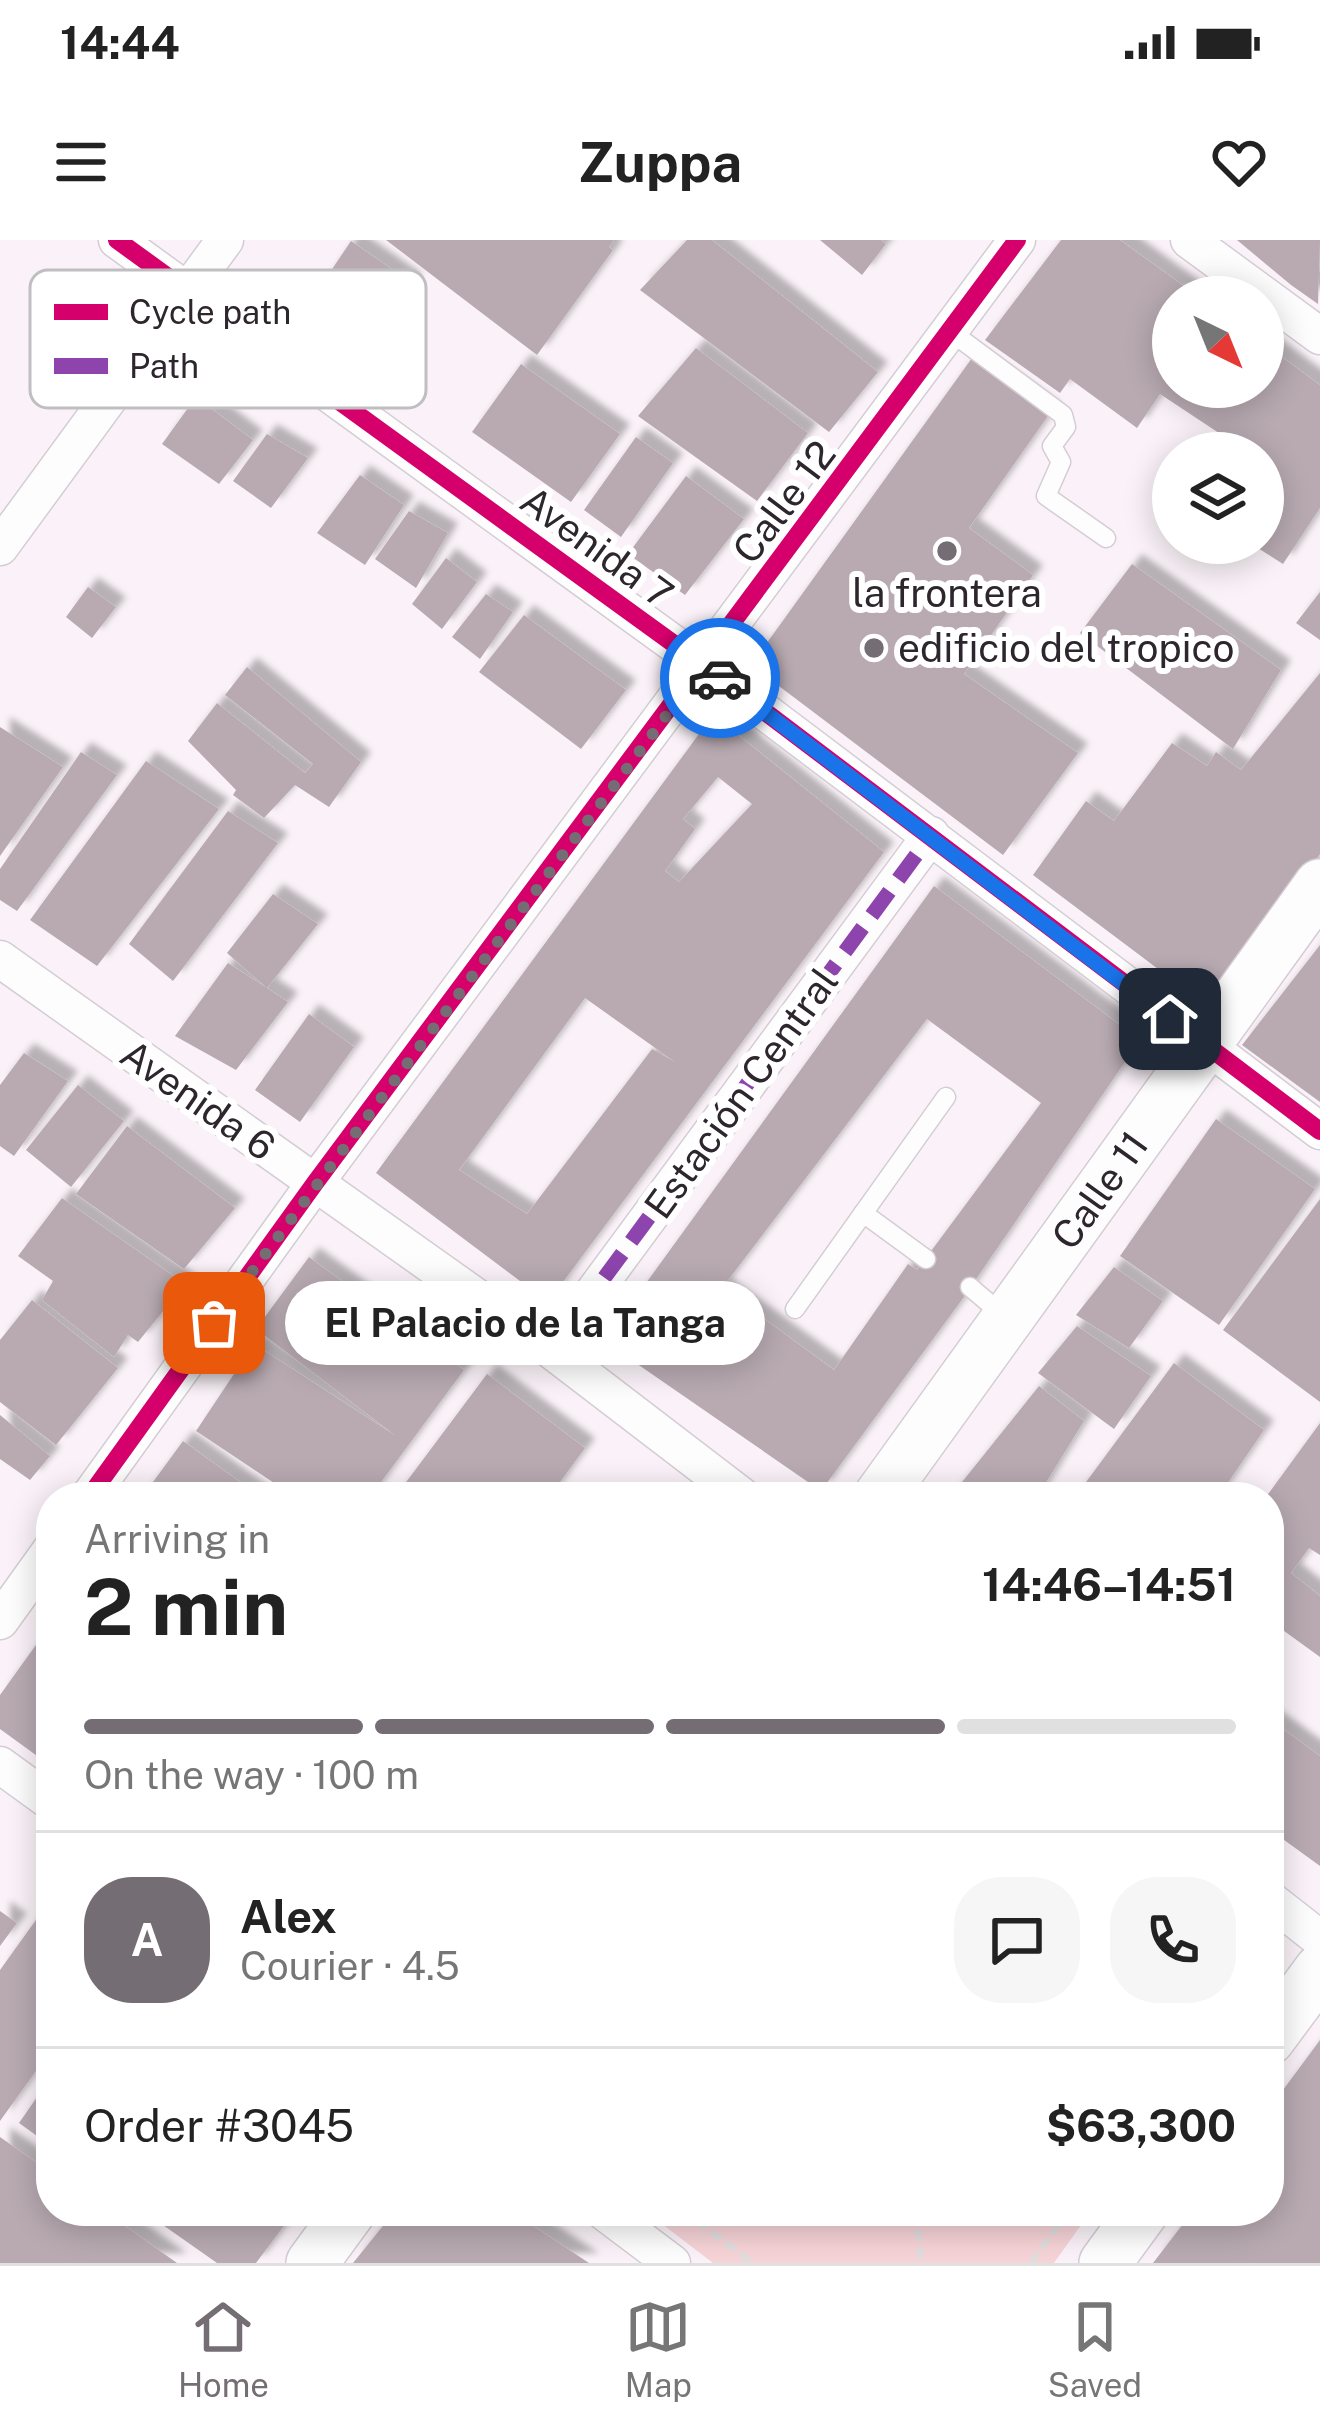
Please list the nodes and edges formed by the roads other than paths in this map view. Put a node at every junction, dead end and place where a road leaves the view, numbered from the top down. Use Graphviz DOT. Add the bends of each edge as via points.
graph roads {
  1 [pos="117,240"];
  2 [pos="225,240"];
  3 [pos="1017,240"];
  4 [pos="1189,240"];
  5 [pos="158,270"];
  6 [pos="204,270"];
  7 [pos="951,332"];
  8 [pos="1320,336"];
  9 [pos="102,408"];
  10 [pos="348,408"];
  11 [pos="1106,538"];
  12 [pos="0,547"];
  13 [pos="704,665"];
  14 [pos="931,835"];
  15 [pos="1320,884"];
  16 [pos="0,959"];
  17 [pos="1204,1045"];
  18 [pos="946,1097"];
  19 [pos="1320,1131"];
  20 [pos="314,1183"];
  21 [pos="863,1213"];
  22 [pos="926,1259"];
  23 [pos="970,1287"];
  24 [pos="795,1309"];
  25 [pos="1010,1321"];
  26 [pos="551,1350"];
  27 [pos="100,1482"];
  28 [pos="723,1482"];
  29 [pos="890,1482"];
  30 [pos="36,1571"];
  31 [pos="0,1621"];
  32 [pos="0,1765"];
  33 [pos="36,1791"];
  34 [pos="1284,1911"];
  35 [pos="1320,1939"];
  36 [pos="1320,1970"];
  37 [pos="1284,2019"];
  38 [pos="339,2226"];
  39 [pos="623,2226"];
  40 [pos="1132,2226"];
  41 [pos="312,2263"];
  42 [pos="672,2263"];
  43 [pos="1105,2263"];
  1 -- 5 [label="street, Avenida 7"];
  2 -- 6 [label="street"];
  3 -- 7 [label="street, Calle 12"];
  4 -- 8 [label="street"];
  7 -- 11 [label="lane" via="1063,415 1066,427 1052,446 1061,462 1046,496"];
  7 -- 13 [label="street, Calle 12"];
  9 -- 12 [label="street"];
  10 -- 13 [label="street, Avenida 7"];
  13 -- 14 [label="street, Avenida 7"];
  13 -- 20 [label="street, Calle 12"];
  14 -- 17 [label="street, Avenida 7"];
  14 -- 26 [label="street, Estación Central"];
  15 -- 17 [label="street, Calle 11"];
  16 -- 20 [label="street, Avenida 6"];
  17 -- 19 [label="street, Avenida 7"];
  17 -- 25 [label="street, Calle 11"];
  18 -- 21 [label="lane"];
  20 -- 26 [label="street, Avenida 6"];
  20 -- 27 [label="street, Calle 12"];
  21 -- 22 [label="lane"];
  21 -- 24 [label="lane"];
  23 -- 25 [label="lane"];
  25 -- 29 [label="street, Calle 11"];
  26 -- 28 [label="street, Avenida 6"];
  30 -- 31 [label="street"];
  32 -- 33 [label="street"];
  34 -- 35 [label="street"];
  36 -- 37 [label="street"];
  38 -- 41 [label="street"];
  39 -- 42 [label="street"];
  40 -- 43 [label="street"];
}
